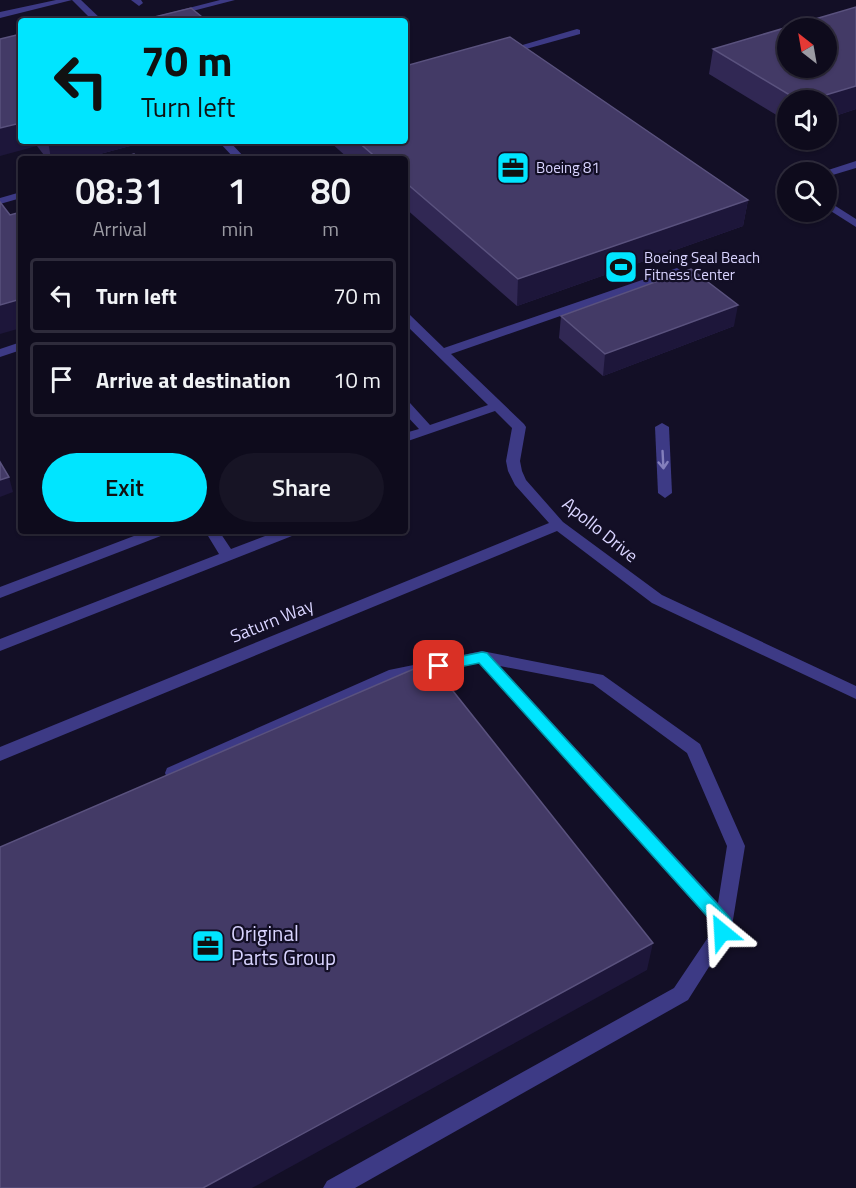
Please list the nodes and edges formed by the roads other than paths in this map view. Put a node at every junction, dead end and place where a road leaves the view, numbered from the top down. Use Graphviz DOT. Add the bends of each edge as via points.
graph roads {
  1 [pos="68,0"];
  2 [pos="76,0"];
  3 [pos="231,0"];
  4 [pos="0,15"];
  5 [pos="95,18"];
  6 [pos="156,18"];
  7 [pos="577,32"];
  8 [pos="497,53"];
  9 [pos="226,144"];
  10 [pos="238,156"];
  11 [pos="856,164"];
  12 [pos="837,170"];
  13 [pos="18,196"];
  14 [pos="0,201"];
  15 [pos="837,211"];
  16 [pos="856,224"];
  17 [pos="677,272"];
  18 [pos="408,320"];
  19 [pos="18,347"];
  20 [pos="0,353"];
  21 [pos="442,353"];
  22 [pos="497,406"];
  23 [pos="408,409"];
  24 [pos="662,427"];
  25 [pos="428,430"];
  26 [pos="408,437"];
  27 [pos="665,493"];
  28 [pos="558,525"];
  29 [pos="153,534"];
  30 [pos="214,534"];
  31 [pos="284,534"];
  32 [pos="228,556"];
  33 [pos="0,594"];
  34 [pos="0,645"];
  35 [pos="482,657"];
  36 [pos="856,693"];
  37 [pos="0,754"];
  38 [pos="160,778"];
  39 [pos="724,923"];
  40 [pos="334,1188"];
  1 -- 4 [label="street"];
  2 -- 5 [label="street"];
  3 -- 6 [label="street"];
  7 -- 8 [label="street"];
  9 -- 10 [label="street"];
  11 -- 12 [label="street"];
  13 -- 14 [label="street"];
  15 -- 16 [label="street"];
  17 -- 21 [label="street"];
  18 -- 21 [label="street, Apollo Drive"];
  19 -- 20 [label="street"];
  21 -- 22 [label="street, Apollo Drive"];
  22 -- 25 [label="street"];
  22 -- 28 [label="street, Apollo Drive" via="519,427 513,461 520,482"];
  23 -- 25 [label="street"];
  24 -- 27 [label="street, one-way"];
  25 -- 26 [label="street"];
  28 -- 36 [label="street, Apollo Drive" via="657,599"];
  28 -- 37 [label="street, Saturn Way"];
  29 -- 33 [label="street"];
  30 -- 32 [label="street"];
  31 -- 32 [label="street"];
  32 -- 34 [label="street"];
  35 -- 38 [label="street" via="396,674"];
  35 -- 39 [label="street"];
  35 -- 39 [label="street" via="597,679 694,749 736,846"];
  39 -- 40 [label="street" via="681,994"];
}
